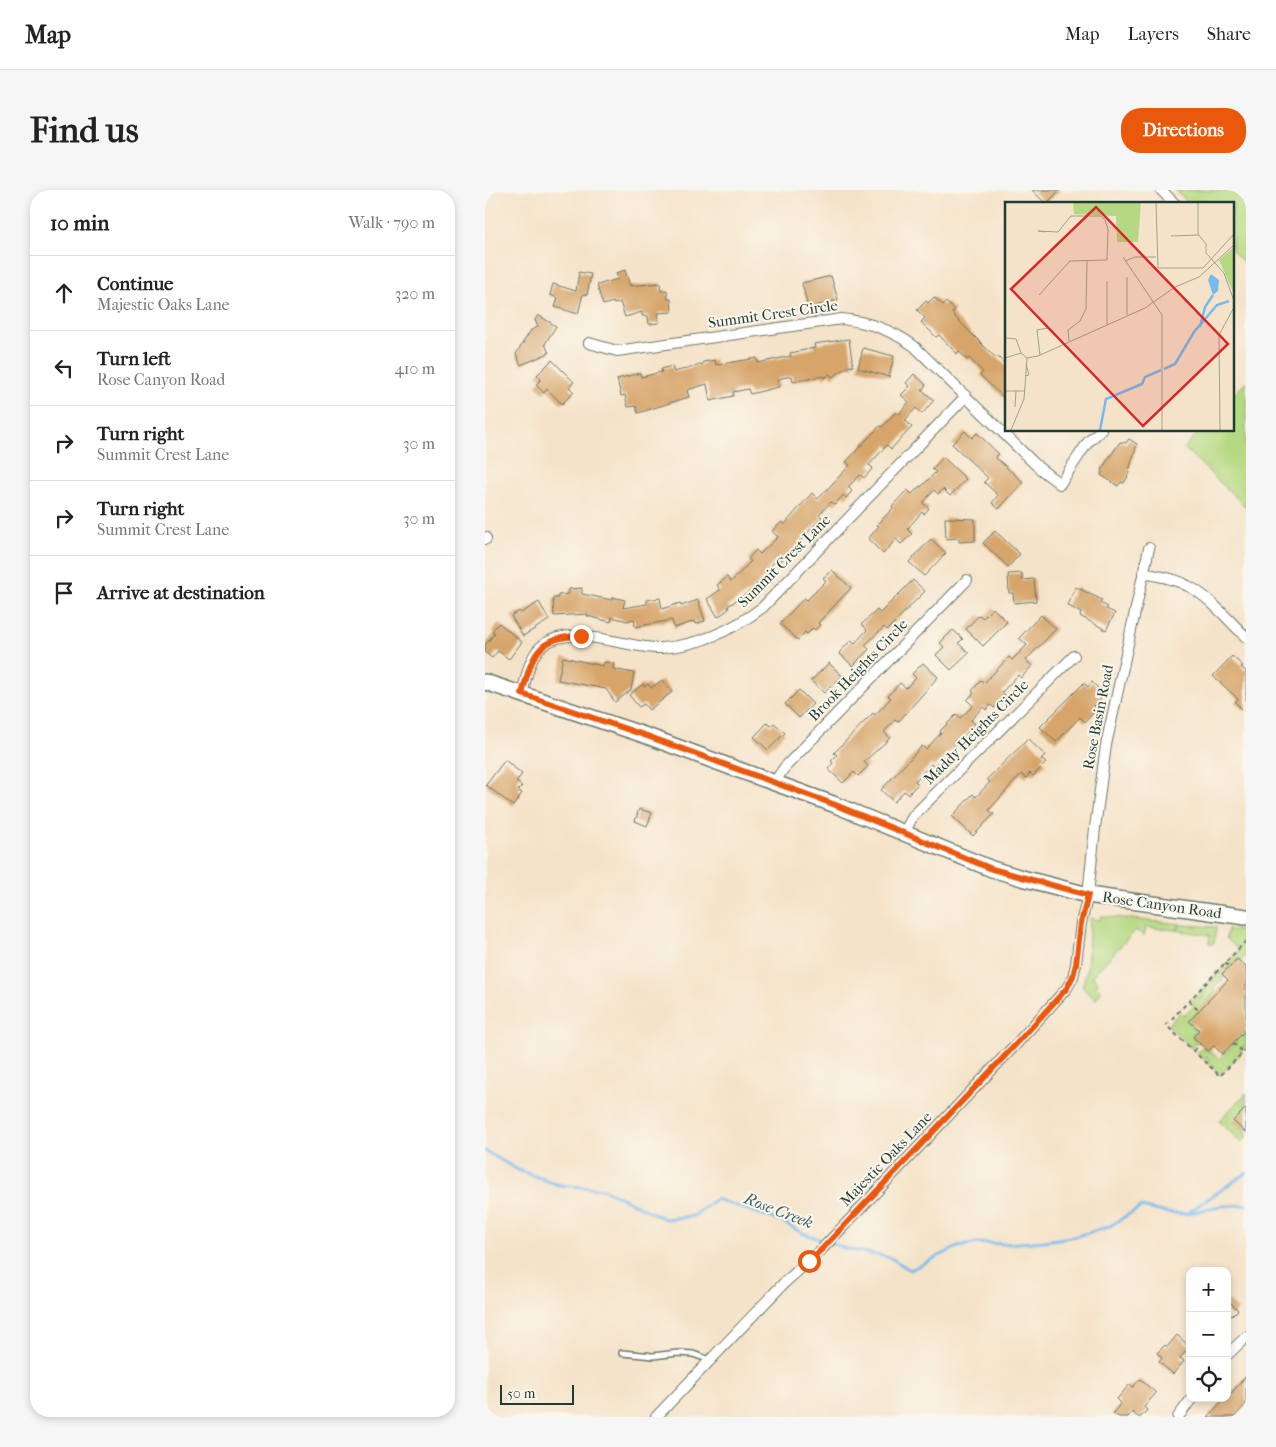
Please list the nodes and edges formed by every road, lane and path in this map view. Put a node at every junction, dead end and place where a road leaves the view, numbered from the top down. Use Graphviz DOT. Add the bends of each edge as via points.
graph roads {
  1 [pos="1161,190"];
  2 [pos="1173,202"];
  3 [pos="589,342"];
  4 [pos="966,396"];
  5 [pos="1100,431"];
  6 [pos="1149,548"];
  7 [pos="1143,573"];
  8 [pos="967,580"];
  9 [pos="1246,637"];
  10 [pos="1074,656"];
  11 [pos="485,682"];
  12 [pos="522,694"];
  13 [pos="774,782"];
  14 [pos="904,833"];
  15 [pos="1088,895"];
  16 [pos="1246,917"];
  17 [pos="1246,941"];
  18 [pos="1225,963"];
  19 [pos="1230,967"];
  20 [pos="1189,1001"];
  21 [pos="1199,1011"];
  22 [pos="1233,1043"];
  23 [pos="1200,1044"];
  24 [pos="1194,1050"];
  25 [pos="1246,1050"];
  26 [pos="1243,1052"];
  27 [pos="1246,1337"];
  28 [pos="1231,1351"];
  29 [pos="622,1353"];
  30 [pos="711,1360"];
  31 [pos="1189,1402"];
  32 [pos="656,1417"];
  33 [pos="1178,1417"];
  1 -- 2 [label="street"];
  3 -- 4 [label="street, Summit Crest Circle" via="617,351 842,319 859,321 884,328 908,342"];
  4 -- 5 [label="street, Summit Crest Circle" via="1039,468 1060,484 1088,442"];
  4 -- 12 [label="street, Summit Crest Lane" via="744,622 695,643 661,648 564,636 549,641 537,651 529,666"];
  6 -- 7 [label="street, Rose Basin Road"];
  7 -- 9 [label="street" via="1167,578 1205,597"];
  7 -- 15 [label="street, Rose Basin Road" via="1106,745"];
  8 -- 13 [label="street, Brook Heights Circle"];
  10 -- 14 [label="street, Maddy Heights Circle" via="913,816"];
  11 -- 12 [label="street, Rose Canyon Road"];
  12 -- 13 [label="street, Rose Canyon Road"];
  13 -- 14 [label="street, Rose Canyon Road"];
  14 -- 15 [label="street, Rose Canyon Road" via="992,869"];
  15 -- 16 [label="street, Rose Canyon Road"];
  15 -- 30 [label="street, Majestic Oaks Lane" via="1076,964 1067,988 822,1249 783,1284"];
  17 -- 18 [label="path"];
  18 -- 19 [label="path"];
  18 -- 20 [label="path"];
  20 -- 21 [label="path"];
  20 -- 24 [label="path" via="1166,1024"];
  22 -- 26 [label="path"];
  23 -- 24 [label="path"];
  24 -- 26 [label="path" via="1220,1076"];
  25 -- 26 [label="path"];
  27 -- 28 [label="street"];
  29 -- 30 [label="lane" via="653,1356 686,1353"];
  30 -- 32 [label="street, Majestic Oaks Lane"];
  31 -- 33 [label="street"];
}
